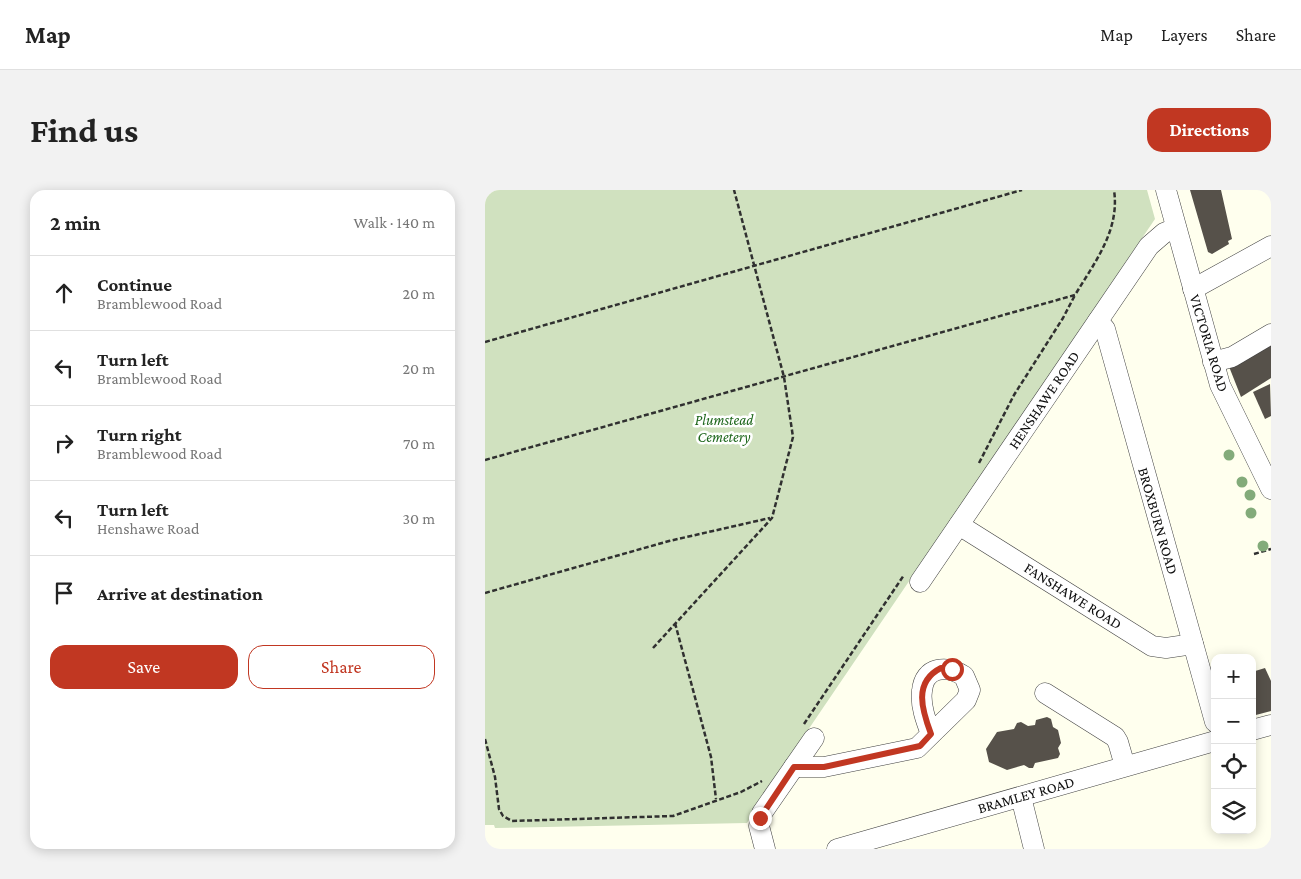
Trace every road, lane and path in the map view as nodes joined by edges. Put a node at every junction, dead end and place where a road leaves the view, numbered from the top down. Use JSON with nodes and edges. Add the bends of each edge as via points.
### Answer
{"nodes":[{"id":1,"x":734,"y":190,"type":"edge"},
{"id":2,"x":1022,"y":190,"type":"edge"},
{"id":3,"x":1115,"y":190,"type":"edge"},
{"id":4,"x":1166,"y":190,"type":"edge"},
{"id":5,"x":1176,"y":228,"type":"junction"},
{"id":6,"x":1271,"y":246,"type":"edge"},
{"id":7,"x":755,"y":265,"type":"junction"},
{"id":8,"x":1193,"y":289,"type":"junction"},
{"id":9,"x":1075,"y":295,"type":"junction"},
{"id":10,"x":1098,"y":321,"type":"junction"},
{"id":11,"x":1271,"y":334,"type":"edge"},
{"id":12,"x":485,"y":342,"type":"edge"},
{"id":13,"x":1213,"y":362,"type":"junction"},
{"id":14,"x":784,"y":376,"type":"junction"},
{"id":15,"x":485,"y":460,"type":"edge"},
{"id":16,"x":975,"y":469,"type":"dead end"},
{"id":17,"x":1271,"y":489,"type":"edge"},
{"id":18,"x":771,"y":518,"type":"junction"},
{"id":19,"x":959,"y":525,"type":"junction"},
{"id":20,"x":1271,"y":549,"type":"edge"},
{"id":21,"x":1254,"y":554,"type":"dead end"},
{"id":22,"x":915,"y":575,"type":"joint"},
{"id":23,"x":485,"y":593,"type":"edge"},
{"id":24,"x":675,"y":623,"type":"junction"},
{"id":25,"x":1193,"y":644,"type":"junction"},
{"id":26,"x":653,"y":648,"type":"dead end"},
{"id":27,"x":1045,"y":693,"type":"dead end"},
{"id":28,"x":1211,"y":708,"type":"edge"},
{"id":29,"x":1271,"y":725,"type":"edge"},
{"id":30,"x":1256,"y":729,"type":"edge"},
{"id":31,"x":807,"y":734,"type":"joint"},
{"id":32,"x":931,"y":734,"type":"dead end"},
{"id":33,"x":485,"y":739,"type":"edge"},
{"id":34,"x":1211,"y":742,"type":"edge"},
{"id":35,"x":1125,"y":766,"type":"junction"},
{"id":36,"x":794,"y":767,"type":"junction"},
{"id":37,"x":768,"y":777,"type":"dead end"},
{"id":38,"x":1021,"y":797,"type":"junction"},
{"id":39,"x":716,"y":799,"type":"junction"},
{"id":40,"x":765,"y":849,"type":"edge"},
{"id":41,"x":837,"y":849,"type":"edge"},
{"id":42,"x":1034,"y":849,"type":"edge"}],
"edges":[{"from":1,"to":7,"type":"path"},
{"from":2,"to":7,"type":"path"},
{"from":3,"to":9,"type":"path","via":[[1114,221],[1104,246]]},
{"from":4,"to":5,"type":"street","name":"VICTORIA ROAD"},
{"from":5,"to":8,"type":"street","name":"VICTORIA ROAD"},
{"from":5,"to":10,"type":"street","name":"HENSHAWE ROAD","via":[[1149,246]]},
{"from":6,"to":8,"type":"street"},
{"from":7,"to":12,"type":"path"},
{"from":7,"to":14,"type":"path"},
{"from":8,"to":13,"type":"street","name":"VICTORIA ROAD"},
{"from":9,"to":14,"type":"path"},
{"from":9,"to":16,"type":"path","via":[[1014,394]]},
{"from":10,"to":19,"type":"street","name":"HENSHAWE ROAD"},
{"from":10,"to":25,"type":"street","name":"BROXBURN ROAD","via":[[1105,329]]},
{"from":11,"to":13,"type":"street","via":[[1232,357]]},
{"from":13,"to":17,"type":"street","name":"VICTORIA ROAD","via":[[1226,399]]},
{"from":14,"to":15,"type":"path"},
{"from":14,"to":18,"type":"path","via":[[793,437]]},
{"from":18,"to":23,"type":"path","via":[[669,541]]},
{"from":18,"to":24,"type":"path"},
{"from":19,"to":22,"type":"street","name":"HENSHAWE ROAD"},
{"from":19,"to":25,"type":"street","name":"FANSHAWE ROAD","via":[[1152,646],[1166,648]]},
{"from":20,"to":21,"type":"path"},
{"from":22,"to":31,"type":"path"},
{"from":24,"to":26,"type":"path"},
{"from":24,"to":39,"type":"path","via":[[711,757]]},
{"from":25,"to":28,"type":"street","name":"BROXBURN ROAD"},
{"from":27,"to":35,"type":"street","via":[[1115,737]]},
{"from":29,"to":30,"type":"street"},
{"from":31,"to":36,"type":"street"},
{"from":32,"to":36,"type":"street","via":[[917,748],[824,767]]},
{"from":33,"to":39,"type":"path","via":[[499,809],[512,821],[660,818],[686,812]]},
{"from":34,"to":35,"type":"street","name":"BRAMLEY ROAD"},
{"from":35,"to":38,"type":"street","name":"BRAMLEY ROAD"},
{"from":36,"to":40,"type":"street","via":[[760,818]]},
{"from":37,"to":39,"type":"path","via":[[741,792]]},
{"from":38,"to":41,"type":"street","name":"BRAMLEY ROAD"},
{"from":38,"to":42,"type":"street"}]}
